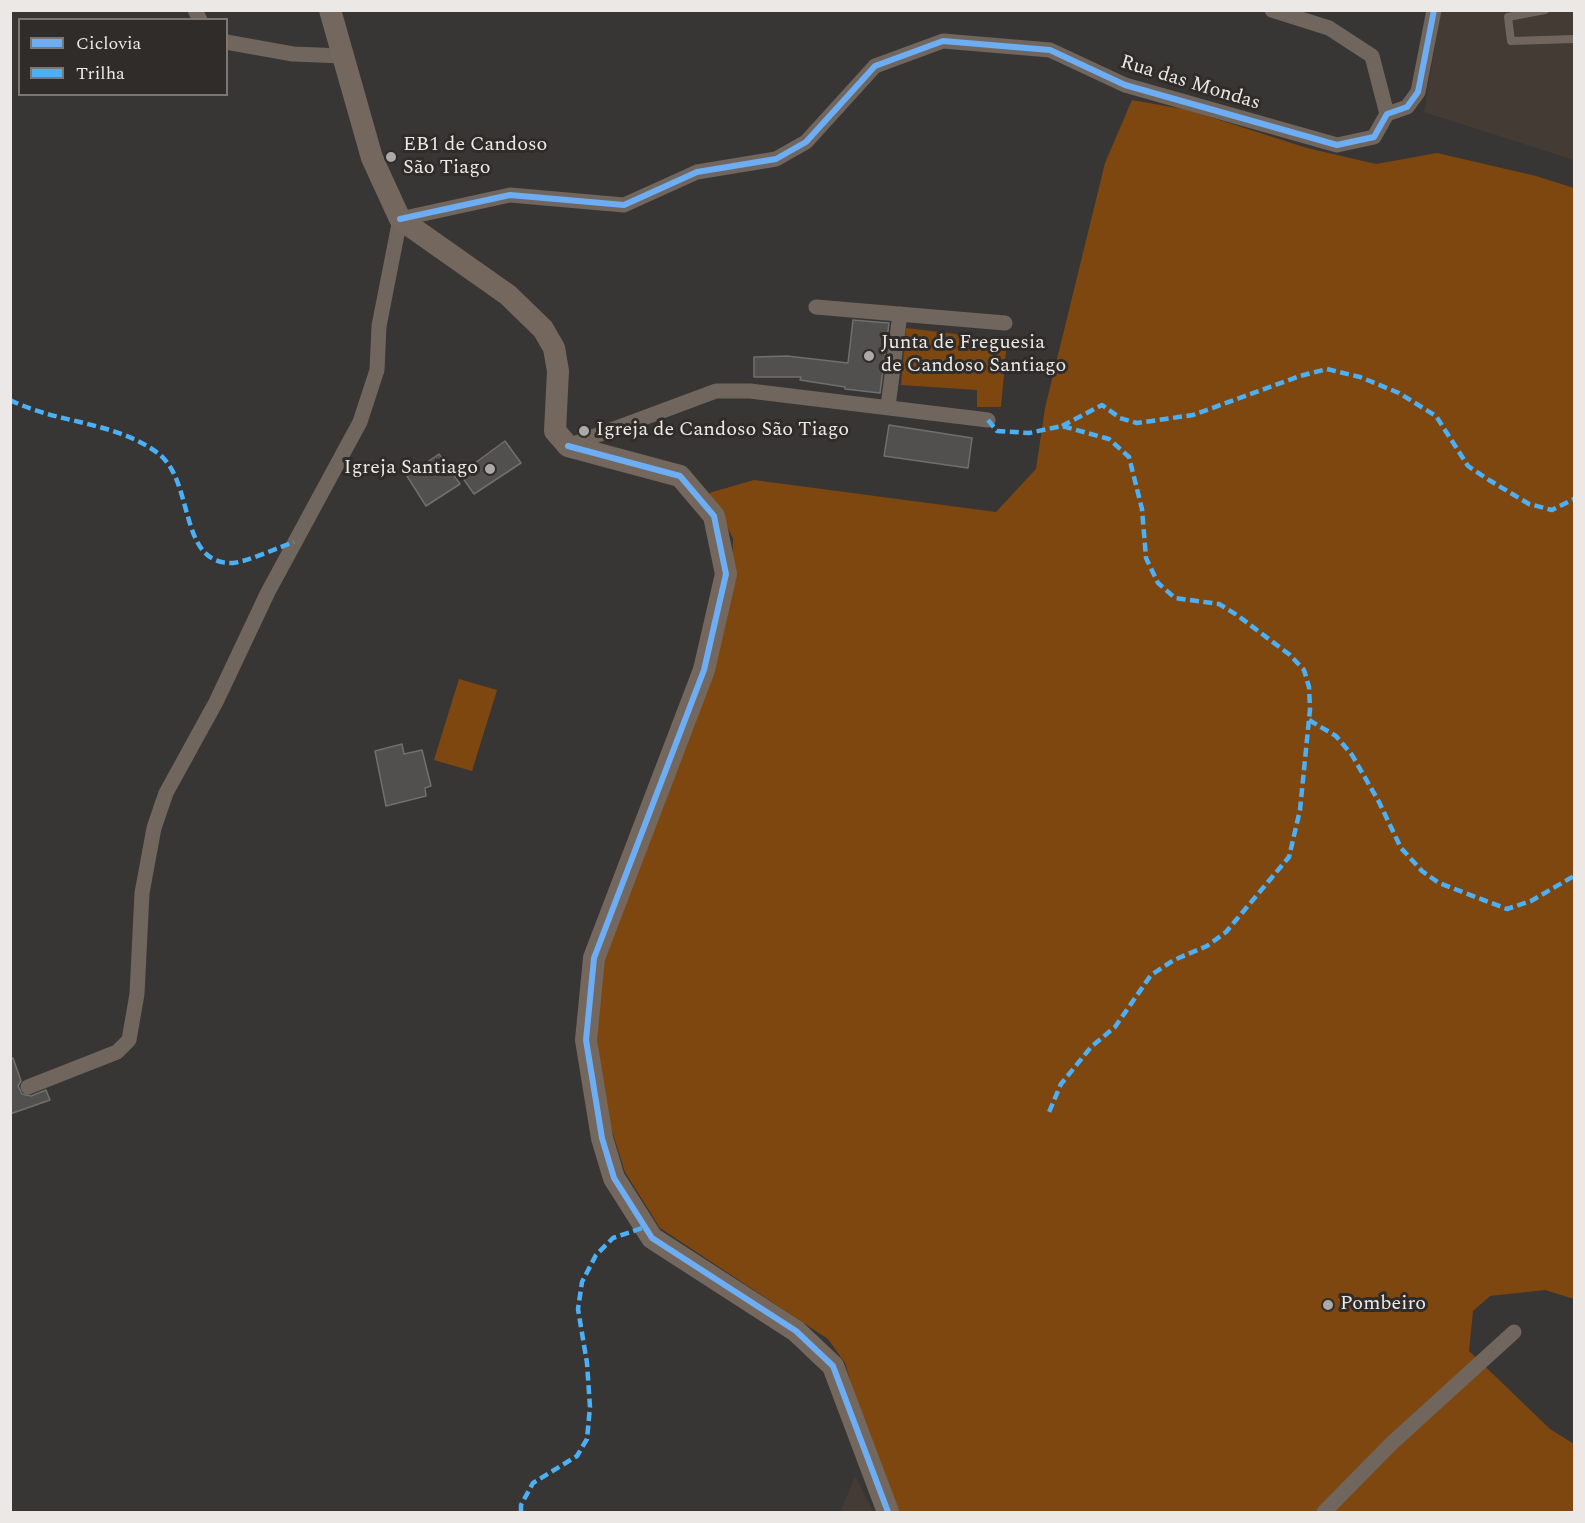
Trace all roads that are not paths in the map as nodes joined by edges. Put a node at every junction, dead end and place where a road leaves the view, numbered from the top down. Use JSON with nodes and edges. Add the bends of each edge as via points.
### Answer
{"nodes":[{"id":1,"x":330,"y":10,"type":"edge"},
{"id":2,"x":1272,"y":10,"type":"edge"},
{"id":3,"x":1434,"y":10,"type":"edge"},
{"id":4,"x":1545,"y":10,"type":"edge"},
{"id":5,"x":1575,"y":39,"type":"edge"},
{"id":6,"x":228,"y":42,"type":"edge"},
{"id":7,"x":343,"y":57,"type":"junction"},
{"id":8,"x":1387,"y":114,"type":"junction"},
{"id":9,"x":400,"y":219,"type":"junction"},
{"id":10,"x":816,"y":307,"type":"dead end"},
{"id":11,"x":900,"y":314,"type":"junction"},
{"id":12,"x":1005,"y":323,"type":"dead end"},
{"id":13,"x":888,"y":406,"type":"junction"},
{"id":14,"x":988,"y":420,"type":"dead end"},
{"id":15,"x":568,"y":446,"type":"junction"},
{"id":16,"x":28,"y":1087,"type":"dead end"},
{"id":17,"x":1514,"y":1332,"type":"dead end"},
{"id":18,"x":888,"y":1512,"type":"edge"},
{"id":19,"x":1324,"y":1512,"type":"edge"}],
"edges":[{"from":1,"to":7,"type":"street"},
{"from":2,"to":8,"type":"street","via":[[1329,28],[1372,56]]},
{"from":3,"to":8,"type":"street","name":"Rua das Mondas","via":[[1418,92],[1407,107]]},
{"from":4,"to":5,"type":"lane","via":[[1508,17],[1511,41]]},
{"from":6,"to":7,"type":"street","via":[[293,54]]},
{"from":7,"to":9,"type":"street","via":[[372,158]]},
{"from":8,"to":9,"type":"street","name":"Rua das Mondas","via":[[1374,137],[1337,145],[1125,85],[1050,50],[943,41],[875,66],[806,142],[776,159],[698,172],[624,205],[510,195]]},
{"from":9,"to":15,"type":"street","via":[[508,295],[543,329],[554,348],[558,371],[555,431]]},
{"from":9,"to":16,"type":"street","via":[[380,326],[377,370],[360,422],[166,793],[146,866],[137,994],[129,1040],[117,1052]]},
{"from":10,"to":11,"type":"street"},
{"from":11,"to":12,"type":"street"},
{"from":11,"to":13,"type":"street"},
{"from":13,"to":14,"type":"street"},
{"from":13,"to":15,"type":"street","via":[[716,391]]},
{"from":15,"to":18,"type":"street","via":[[680,476],[714,516],[726,574],[704,670],[594,957],[586,1040],[602,1138],[614,1178],[652,1238],[796,1331],[833,1366]]},
{"from":17,"to":19,"type":"street","via":[[1392,1443]]}]}
